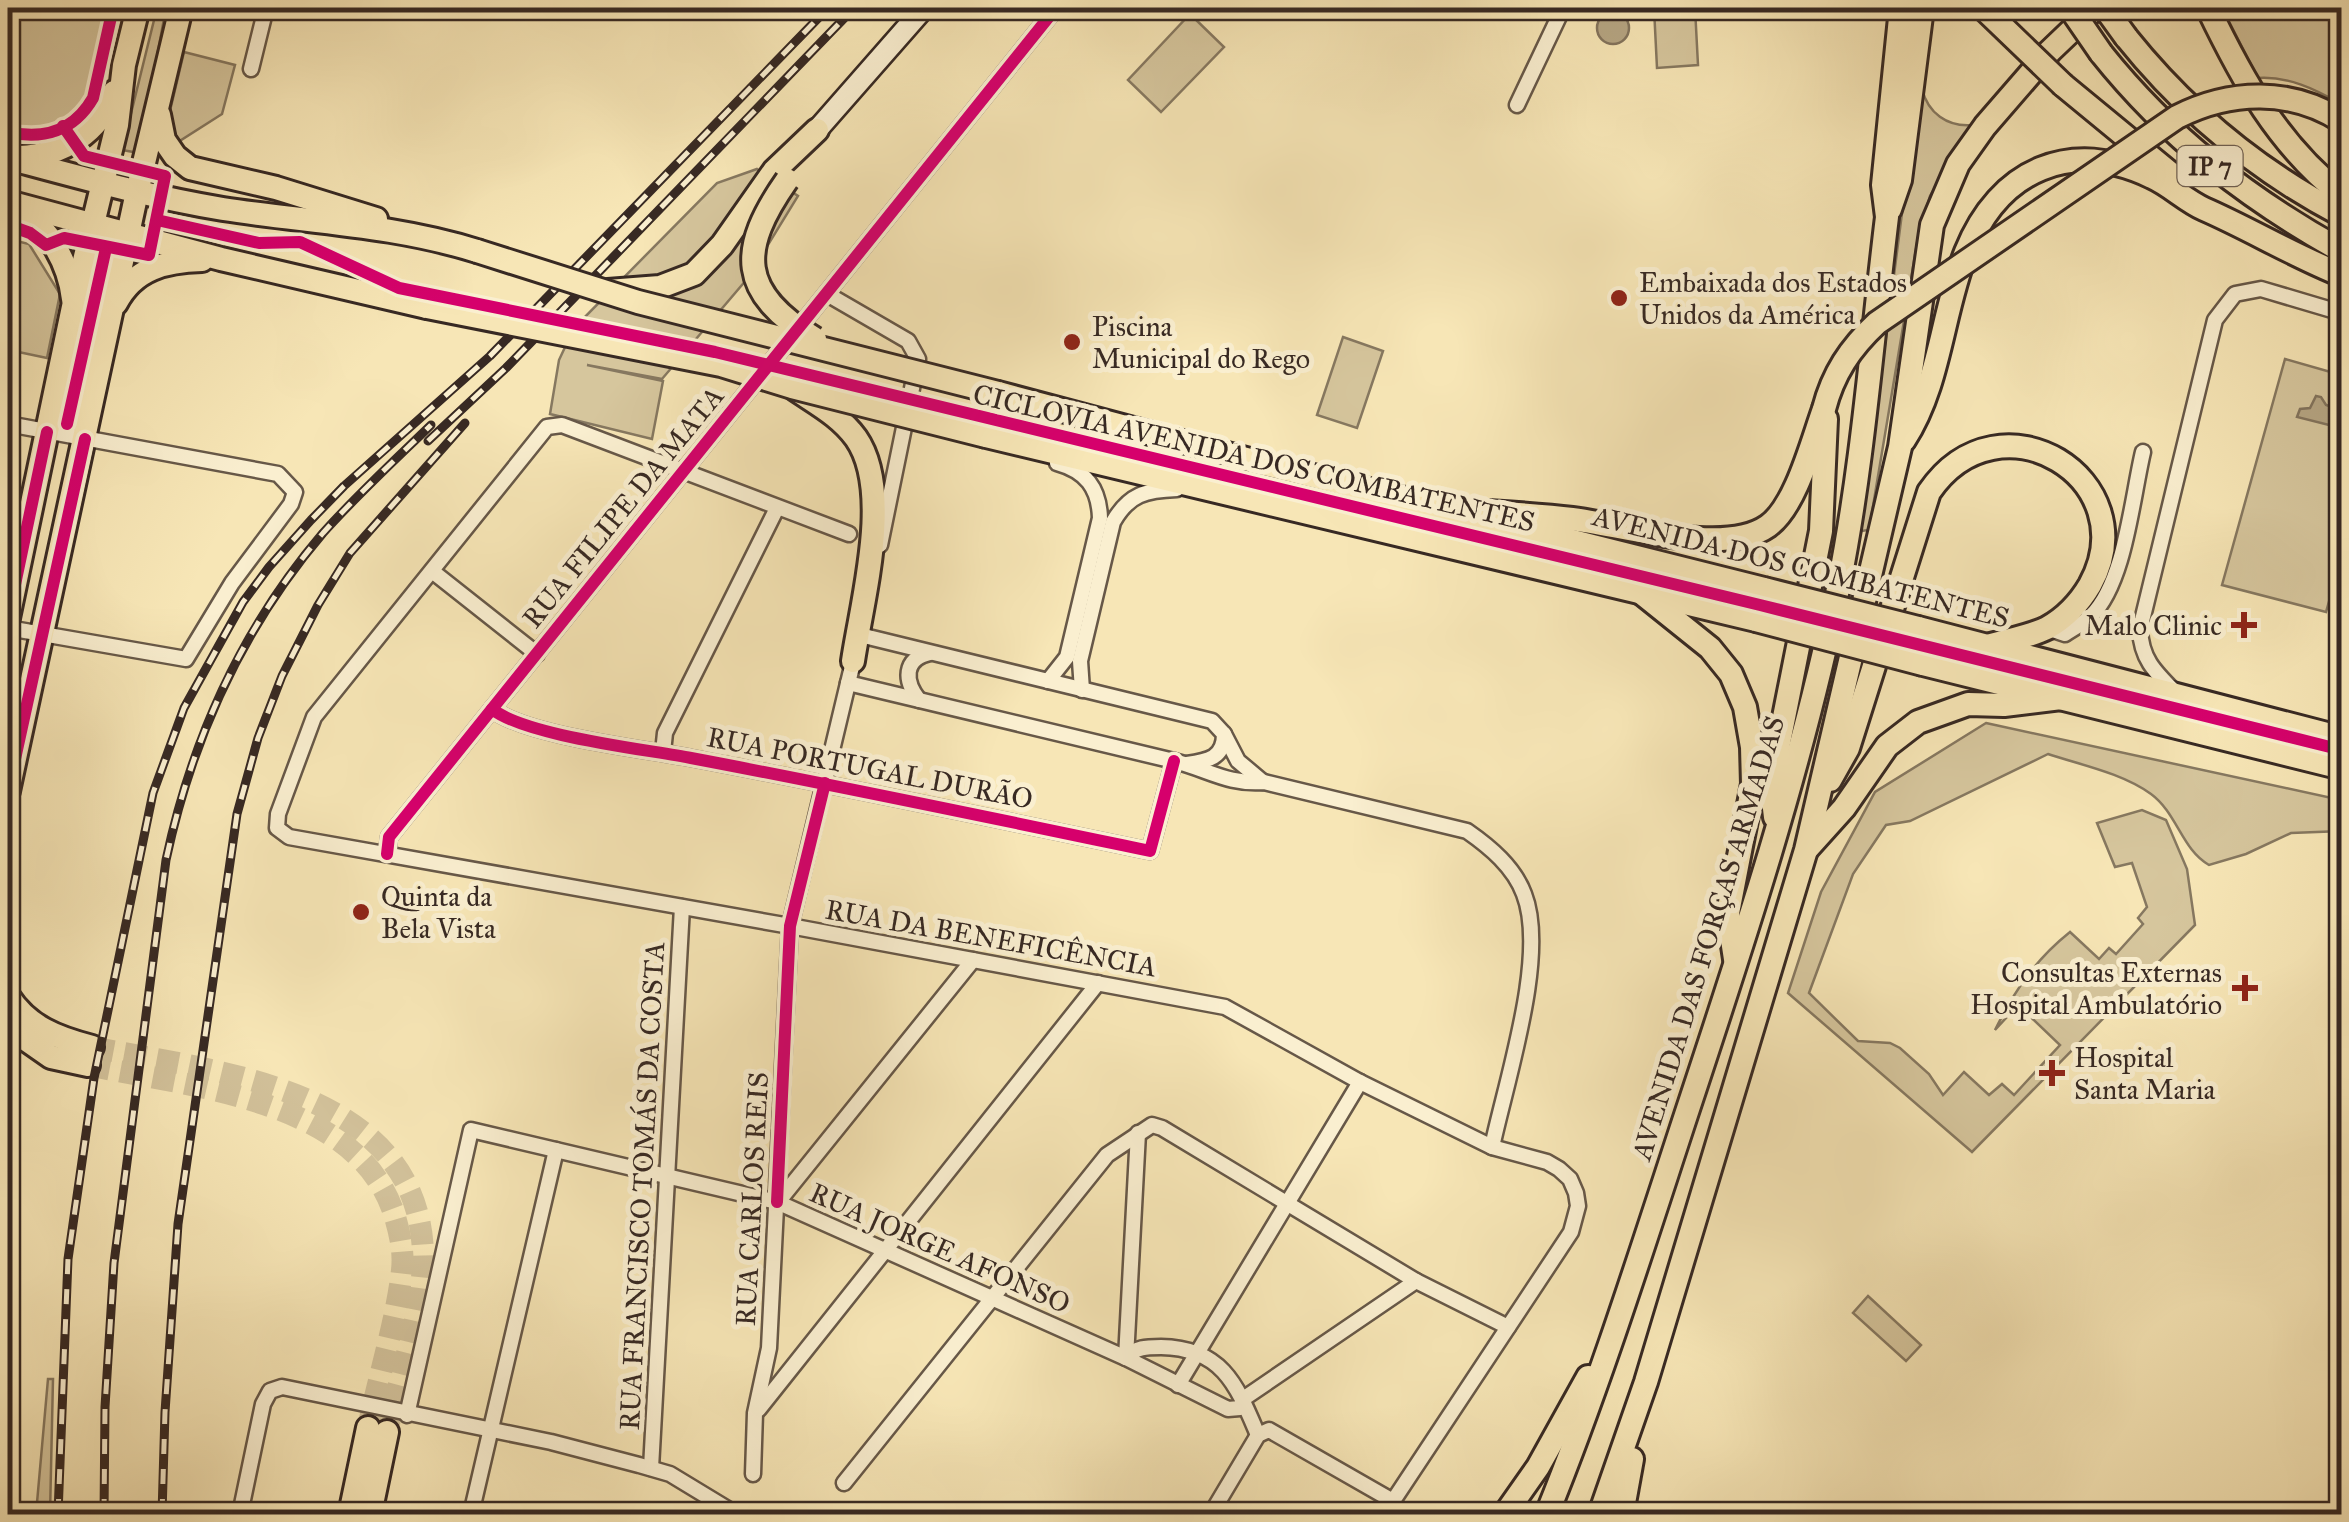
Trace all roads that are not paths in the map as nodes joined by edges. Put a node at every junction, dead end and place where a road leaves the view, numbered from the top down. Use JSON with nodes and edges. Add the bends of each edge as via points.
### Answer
{"nodes":[{"id":1,"x":138,"y":8,"type":"edge"},
{"id":2,"x":181,"y":8,"type":"edge"},
{"id":3,"x":266,"y":8,"type":"edge"},
{"id":4,"x":924,"y":8,"type":"edge"},
{"id":5,"x":1056,"y":8,"type":"edge"},
{"id":6,"x":1562,"y":8,"type":"edge"},
{"id":7,"x":1901,"y":8,"type":"edge"},
{"id":8,"x":1922,"y":8,"type":"edge"},
{"id":9,"x":1983,"y":8,"type":"edge"},
{"id":10,"x":2070,"y":8,"type":"edge"},
{"id":11,"x":2095,"y":8,"type":"edge"},
{"id":12,"x":2105,"y":8,"type":"edge"},
{"id":13,"x":2118,"y":8,"type":"edge"},
{"id":14,"x":2208,"y":8,"type":"edge"},
{"id":15,"x":124,"y":65,"type":"junction"},
{"id":16,"x":251,"y":69,"type":"dead end"},
{"id":17,"x":2025,"y":82,"type":"junction"},
{"id":18,"x":160,"y":96,"type":"junction"},
{"id":19,"x":1517,"y":105,"type":"dead end"},
{"id":20,"x":2342,"y":121,"type":"edge"},
{"id":21,"x":816,"y":130,"type":"joint"},
{"id":22,"x":8,"y":158,"type":"edge"},
{"id":23,"x":781,"y":176,"type":"junction"},
{"id":24,"x":103,"y":184,"type":"junction"},
{"id":25,"x":137,"y":192,"type":"junction"},
{"id":26,"x":2342,"y":194,"type":"edge"},
{"id":27,"x":8,"y":203,"type":"edge"},
{"id":28,"x":2219,"y":213,"type":"junction"},
{"id":29,"x":2342,"y":215,"type":"edge"},
{"id":30,"x":1886,"y":217,"type":"junction"},
{"id":31,"x":93,"y":224,"type":"junction"},
{"id":32,"x":128,"y":232,"type":"junction"},
{"id":33,"x":424,"y":235,"type":"junction"},
{"id":34,"x":2342,"y":251,"type":"edge"},
{"id":35,"x":221,"y":259,"type":"junction"},
{"id":36,"x":2342,"y":276,"type":"edge"},
{"id":37,"x":604,"y":292,"type":"junction"},
{"id":38,"x":827,"y":294,"type":"junction"},
{"id":39,"x":74,"y":302,"type":"junction"},
{"id":40,"x":112,"y":311,"type":"junction"},
{"id":41,"x":2342,"y":313,"type":"edge"},
{"id":42,"x":835,"y":352,"type":"junction"},
{"id":43,"x":792,"y":387,"type":"junction"},
{"id":44,"x":1821,"y":418,"type":"junction"},
{"id":45,"x":8,"y":424,"type":"edge"},
{"id":46,"x":46,"y":432,"type":"junction"},
{"id":47,"x":986,"y":436,"type":"junction"},
{"id":48,"x":84,"y":439,"type":"junction"},
{"id":49,"x":1900,"y":447,"type":"junction"},
{"id":50,"x":2142,"y":452,"type":"dead end"},
{"id":51,"x":684,"y":472,"type":"junction"},
{"id":52,"x":1210,"y":488,"type":"junction"},
{"id":53,"x":777,"y":508,"type":"junction"},
{"id":54,"x":1457,"y":510,"type":"junction"},
{"id":55,"x":849,"y":534,"type":"dead end"},
{"id":56,"x":432,"y":571,"type":"junction"},
{"id":57,"x":1639,"y":591,"type":"junction"},
{"id":58,"x":8,"y":618,"type":"edge"},
{"id":59,"x":8,"y":628,"type":"edge"},
{"id":60,"x":2047,"y":628,"type":"junction"},
{"id":61,"x":41,"y":635,"type":"junction"},
{"id":62,"x":860,"y":635,"type":"junction"},
{"id":63,"x":1988,"y":646,"type":"junction"},
{"id":64,"x":931,"y":652,"type":"junction"},
{"id":65,"x":538,"y":654,"type":"junction"},
{"id":66,"x":851,"y":672,"type":"junction"},
{"id":67,"x":1048,"y":681,"type":"junction"},
{"id":68,"x":1082,"y":690,"type":"junction"},
{"id":69,"x":2178,"y":695,"type":"junction"},
{"id":70,"x":2061,"y":698,"type":"junction"},
{"id":71,"x":920,"y":700,"type":"junction"},
{"id":72,"x":492,"y":709,"type":"junction"},
{"id":73,"x":1224,"y":734,"type":"junction"},
{"id":74,"x":2342,"y":738,"type":"edge"},
{"id":75,"x":663,"y":752,"type":"junction"},
{"id":76,"x":1180,"y":762,"type":"junction"},
{"id":77,"x":2342,"y":768,"type":"edge"},
{"id":78,"x":1264,"y":782,"type":"junction"},
{"id":79,"x":824,"y":783,"type":"junction"},
{"id":80,"x":8,"y":791,"type":"edge"},
{"id":81,"x":1818,"y":800,"type":"junction"},
{"id":82,"x":1777,"y":830,"type":"junction"},
{"id":83,"x":1806,"y":850,"type":"junction"},
{"id":84,"x":387,"y":854,"type":"junction"},
{"id":85,"x":682,"y":907,"type":"junction"},
{"id":86,"x":790,"y":926,"type":"junction"},
{"id":87,"x":973,"y":960,"type":"junction"},
{"id":88,"x":1736,"y":965,"type":"junction"},
{"id":89,"x":1098,"y":983,"type":"junction"},
{"id":90,"x":8,"y":996,"type":"edge"},
{"id":91,"x":8,"y":1028,"type":"edge"},
{"id":92,"x":1360,"y":1082,"type":"junction"},
{"id":93,"x":1138,"y":1134,"type":"junction"},
{"id":94,"x":1492,"y":1146,"type":"junction"},
{"id":95,"x":556,"y":1150,"type":"junction"},
{"id":96,"x":666,"y":1175,"type":"junction"},
{"id":97,"x":777,"y":1202,"type":"junction"},
{"id":98,"x":1287,"y":1203,"type":"junction"},
{"id":99,"x":884,"y":1252,"type":"junction"},
{"id":100,"x":1416,"y":1280,"type":"junction"},
{"id":101,"x":992,"y":1298,"type":"junction"},
{"id":102,"x":1616,"y":1326,"type":"junction"},
{"id":103,"x":1508,"y":1328,"type":"junction"},
{"id":104,"x":1197,"y":1353,"type":"junction"},
{"id":105,"x":1126,"y":1358,"type":"junction"},
{"id":106,"x":1646,"y":1382,"type":"junction"},
{"id":107,"x":1178,"y":1384,"type":"junction"},
{"id":108,"x":1243,"y":1400,"type":"junction"},
{"id":109,"x":755,"y":1413,"type":"junction"},
{"id":110,"x":407,"y":1415,"type":"junction"},
{"id":111,"x":491,"y":1430,"type":"junction"},
{"id":112,"x":1258,"y":1436,"type":"junction"},
{"id":113,"x":651,"y":1468,"type":"junction"},
{"id":114,"x":753,"y":1474,"type":"dead end"},
{"id":115,"x":844,"y":1483,"type":"dead end"},
{"id":116,"x":240,"y":1514,"type":"edge"},
{"id":117,"x":350,"y":1514,"type":"edge"},
{"id":118,"x":370,"y":1514,"type":"edge"},
{"id":119,"x":471,"y":1514,"type":"edge"},
{"id":120,"x":736,"y":1514,"type":"edge"},
{"id":121,"x":1211,"y":1514,"type":"edge"},
{"id":122,"x":1506,"y":1514,"type":"edge"},
{"id":123,"x":1547,"y":1514,"type":"edge"},
{"id":124,"x":1600,"y":1514,"type":"edge"},
{"id":125,"x":1622,"y":1514,"type":"edge"}],
"edges":[{"from":1,"to":15,"type":"main road"},
{"from":2,"to":18,"type":"main road"},
{"from":3,"to":16,"type":"street"},
{"from":4,"to":21,"type":"main road"},
{"from":5,"to":38,"type":"street","name":"RUA FILIPE DA MATA"},
{"from":6,"to":19,"type":"street"},
{"from":7,"to":30,"type":"main road","name":"AVENIDA DAS FORÇAS ARMADAS"},
{"from":8,"to":30,"type":"main road","via":[[1900,180]]},
{"from":9,"to":28,"type":"main road","bridge":true},
{"from":10,"to":34,"type":"main road","number":"IP 7","bridge":true,"via":[[2146,106],[2214,169]]},
{"from":11,"to":17,"type":"main road"},
{"from":12,"to":29,"type":"main road","number":"IP 7","bridge":true,"via":[[2181,100],[2227,142]]},
{"from":13,"to":17,"type":"main road","via":[[2100,30]]},
{"from":14,"to":26,"type":"main road","via":[[2273,126]]},
{"from":15,"to":22,"type":"main road","via":[[95,126],[53,152]]},
{"from":15,"to":24,"type":"main road"},
{"from":17,"to":49,"type":"main road","via":[[1958,164],[1932,225]]},
{"from":18,"to":25,"type":"main road"},
{"from":18,"to":33,"type":"main road","via":[[164,140],[190,168]]},
{"from":20,"to":44,"type":"main road","bridge":true,"via":[[2306,104],[2257,96],[2177,117],[1877,324],[1840,368]]},
{"from":21,"to":23,"type":"main road"},
{"from":22,"to":24,"type":"main road","name":"AVENIDA DOS COMBATENTES"},
{"from":23,"to":37,"type":"main road","via":[[694,274],[673,285]]},
{"from":23,"to":42,"type":"main road","bridge":true,"via":[[754,239],[758,281],[785,320]]},
{"from":24,"to":25,"type":"main road","name":"AVENIDA DOS COMBATENTES"},
{"from":24,"to":31,"type":"main road"},
{"from":25,"to":32,"type":"main road"},
{"from":25,"to":33,"type":"main road","name":"AVENIDA DOS COMBATENTES"},
{"from":27,"to":31,"type":"main road"},
{"from":27,"to":39,"type":"main road","via":[[42,228],[69,275]]},
{"from":28,"to":36,"type":"main road"},
{"from":28,"to":49,"type":"main road","via":[[2150,176],[2107,163],[2063,161],[2022,178],[1990,207],[1974,235],[1920,416]]},
{"from":30,"to":82,"type":"main road","name":"AVENIDA DAS FORÇAS ARMADAS","via":[[1843,561]]},
{"from":31,"to":32,"type":"main road"},
{"from":31,"to":39,"type":"main road"},
{"from":32,"to":35,"type":"main road"},
{"from":32,"to":40,"type":"main road"},
{"from":33,"to":37,"type":"main road","name":"AVENIDA DOS COMBATENTES","bridge":true},
{"from":35,"to":40,"type":"main road","via":[[154,267],[129,284]]},
{"from":35,"to":43,"type":"main road","bridge":true,"via":[[721,365]]},
{"from":37,"to":42,"type":"main road","name":"AVENIDA DOS COMBATENTES","bridge":true},
{"from":38,"to":51,"type":"street","name":"RUA FILIPE DA MATA"},
{"from":38,"to":62,"type":"street","name":"RUA CARLOS REIS","via":[[908,342],[918,360]]},
{"from":39,"to":46,"type":"main road"},
{"from":40,"to":48,"type":"main road"},
{"from":41,"to":69,"type":"street","via":[[2261,289],[2235,294],[2215,320],[2140,629],[2149,666]]},
{"from":42,"to":54,"type":"main road","name":"AVENIDA DOS COMBATENTES","bridge":true},
{"from":43,"to":47,"type":"main road","bridge":true},
{"from":43,"to":66,"type":"main road","via":[[834,414],[869,465],[875,520]]},
{"from":44,"to":54,"type":"main road","via":[[1786,507],[1767,527],[1737,538]]},
{"from":44,"to":82,"type":"main road","via":[[1828,432],[1821,531],[1771,783]]},
{"from":45,"to":46,"type":"street"},
{"from":46,"to":48,"type":"street"},
{"from":46,"to":58,"type":"main road"},
{"from":47,"to":52,"type":"main road"},
{"from":47,"to":67,"type":"street","via":[[1078,471],[1100,502],[1067,657]]},
{"from":48,"to":61,"type":"main road"},
{"from":48,"to":61,"type":"street","via":[[278,474],[295,492],[186,660]]},
{"from":49,"to":81,"type":"main road"},
{"from":50,"to":60,"type":"street","via":[[2106,596],[2065,634]]},
{"from":51,"to":53,"type":"street"},
{"from":51,"to":56,"type":"street","via":[[550,425]]},
{"from":51,"to":65,"type":"street","name":"RUA FILIPE DA MATA"},
{"from":52,"to":57,"type":"main road"},
{"from":52,"to":68,"type":"street","via":[[1136,494],[1113,522],[1080,660]]},
{"from":53,"to":55,"type":"street"},
{"from":53,"to":75,"type":"street","via":[[665,733]]},
{"from":54,"to":63,"type":"main road","name":"AVENIDA DOS COMBATENTES","bridge":true},
{"from":56,"to":65,"type":"street"},
{"from":56,"to":84,"type":"street","name":"RUA DA BENEFICÊNCIA","via":[[310,724],[278,814],[277,828],[289,837]]},
{"from":57,"to":70,"type":"main road","bridge":true},
{"from":57,"to":88,"type":"main road","via":[[1710,648],[1745,707],[1753,784],[1728,913]]},
{"from":59,"to":61,"type":"street"},
{"from":60,"to":63,"type":"main road"},
{"from":60,"to":81,"type":"main road","via":[[2075,606],[2099,564],[2102,530],[2093,497],[2072,469],[2042,451],[1978,451],[1949,469],[1930,492],[1848,748]]},
{"from":61,"to":80,"type":"main road"},
{"from":62,"to":64,"type":"street"},
{"from":62,"to":66,"type":"street","name":"RUA CARLOS REIS"},
{"from":63,"to":69,"type":"main road","name":"AVENIDA DOS COMBATENTES"},
{"from":64,"to":67,"type":"street"},
{"from":64,"to":71,"type":"street","via":[[909,666],[908,683]]},
{"from":65,"to":72,"type":"street","name":"RUA FILIPE DA MATA"},
{"from":66,"to":71,"type":"street"},
{"from":66,"to":79,"type":"street","name":"RUA CARLOS REIS"},
{"from":67,"to":68,"type":"street"},
{"from":68,"to":73,"type":"street","via":[[1212,722]]},
{"from":69,"to":74,"type":"main road","name":"AVENIDA DOS COMBATENTES"},
{"from":70,"to":77,"type":"main road"},
{"from":70,"to":83,"type":"main road","via":[[1968,704],[1918,722],[1887,746]]},
{"from":71,"to":76,"type":"street"},
{"from":72,"to":75,"type":"street","name":"RUA PORTUGAL DURÃO","via":[[507,721]]},
{"from":72,"to":84,"type":"street","name":"RUA FILIPE DA MATA","via":[[389,838]]},
{"from":73,"to":76,"type":"street","via":[[1211,760]]},
{"from":73,"to":78,"type":"street","via":[[1238,761]]},
{"from":75,"to":79,"type":"street","name":"RUA PORTUGAL DURÃO"},
{"from":76,"to":78,"type":"street","via":[[1245,784]]},
{"from":76,"to":79,"type":"street","name":"RUA PORTUGAL DURÃO","via":[[1150,851]]},
{"from":78,"to":94,"type":"street","via":[[1467,832],[1513,874],[1524,894],[1533,946]]},
{"from":79,"to":86,"type":"street","name":"RUA CARLOS REIS"},
{"from":81,"to":83,"type":"main road"},
{"from":82,"to":88,"type":"main road","name":"AVENIDA DAS FORÇAS ARMADAS"},
{"from":83,"to":106,"type":"main road"},
{"from":84,"to":85,"type":"street","name":"RUA DA BENEFICÊNCIA"},
{"from":85,"to":86,"type":"street","name":"RUA DA BENEFICÊNCIA"},
{"from":85,"to":96,"type":"street","name":"RUA FRANCISCO TOMÁS DA COSTA"},
{"from":86,"to":87,"type":"street","name":"RUA DA BENEFICÊNCIA"},
{"from":86,"to":97,"type":"street","name":"RUA CARLOS REIS"},
{"from":87,"to":89,"type":"street","name":"RUA DA BENEFICÊNCIA"},
{"from":87,"to":97,"type":"street"},
{"from":88,"to":102,"type":"main road","name":"AVENIDA DAS FORÇAS ARMADAS"},
{"from":89,"to":92,"type":"street","name":"RUA DA BENEFICÊNCIA","via":[[1225,1008]]},
{"from":89,"to":99,"type":"street"},
{"from":90,"to":91,"type":"main road","via":[[43,1030],[90,1056],[52,1057]]},
{"from":92,"to":94,"type":"street","name":"RUA DA BENEFICÊNCIA"},
{"from":92,"to":98,"type":"street"},
{"from":93,"to":98,"type":"street","via":[[1158,1126]]},
{"from":93,"to":101,"type":"street","via":[[1107,1154]]},
{"from":93,"to":105,"type":"street"},
{"from":94,"to":103,"type":"street","name":"RUA DA BENEFICÊNCIA","via":[[1559,1169],[1570,1178],[1578,1206],[1571,1232]]},
{"from":95,"to":96,"type":"street","name":"RUA JORGE AFONSO"},
{"from":95,"to":110,"type":"street","name":"RUA JORGE AFONSO","via":[[471,1130]]},
{"from":95,"to":111,"type":"street"},
{"from":96,"to":97,"type":"street","name":"RUA JORGE AFONSO"},
{"from":96,"to":113,"type":"street","name":"RUA FRANCISCO TOMÁS DA COSTA"},
{"from":97,"to":99,"type":"street","name":"RUA JORGE AFONSO"},
{"from":97,"to":109,"type":"street","name":"RUA CARLOS REIS","via":[[769,1348]]},
{"from":98,"to":100,"type":"street"},
{"from":98,"to":104,"type":"street"},
{"from":99,"to":101,"type":"street","name":"RUA JORGE AFONSO"},
{"from":99,"to":109,"type":"street"},
{"from":100,"to":103,"type":"street"},
{"from":100,"to":108,"type":"street"},
{"from":101,"to":105,"type":"street","name":"RUA JORGE AFONSO"},
{"from":101,"to":115,"type":"street"},
{"from":102,"to":122,"type":"main road"},
{"from":102,"to":123,"type":"main road","name":"AVENIDA DAS FORÇAS ARMADAS"},
{"from":103,"to":112,"type":"street","via":[[1394,1501],[1279,1433]]},
{"from":104,"to":105,"type":"street","via":[[1146,1347]]},
{"from":104,"to":107,"type":"street"},
{"from":104,"to":108,"type":"street","via":[[1222,1370]]},
{"from":105,"to":107,"type":"street","name":"RUA JORGE AFONSO"},
{"from":106,"to":124,"type":"main road"},
{"from":106,"to":125,"type":"main road"},
{"from":107,"to":108,"type":"street","name":"RUA JORGE AFONSO","via":[[1228,1409],[1240,1408]]},
{"from":108,"to":112,"type":"street"},
{"from":109,"to":114,"type":"street","name":"RUA CARLOS REIS"},
{"from":110,"to":111,"type":"street"},
{"from":110,"to":116,"type":"street","via":[[274,1389],[263,1404]]},
{"from":111,"to":113,"type":"street"},
{"from":111,"to":119,"type":"street"},
{"from":112,"to":121,"type":"street"},
{"from":113,"to":120,"type":"street"},
{"from":117,"to":118,"type":"main road","via":[[377,1430]]}]}
